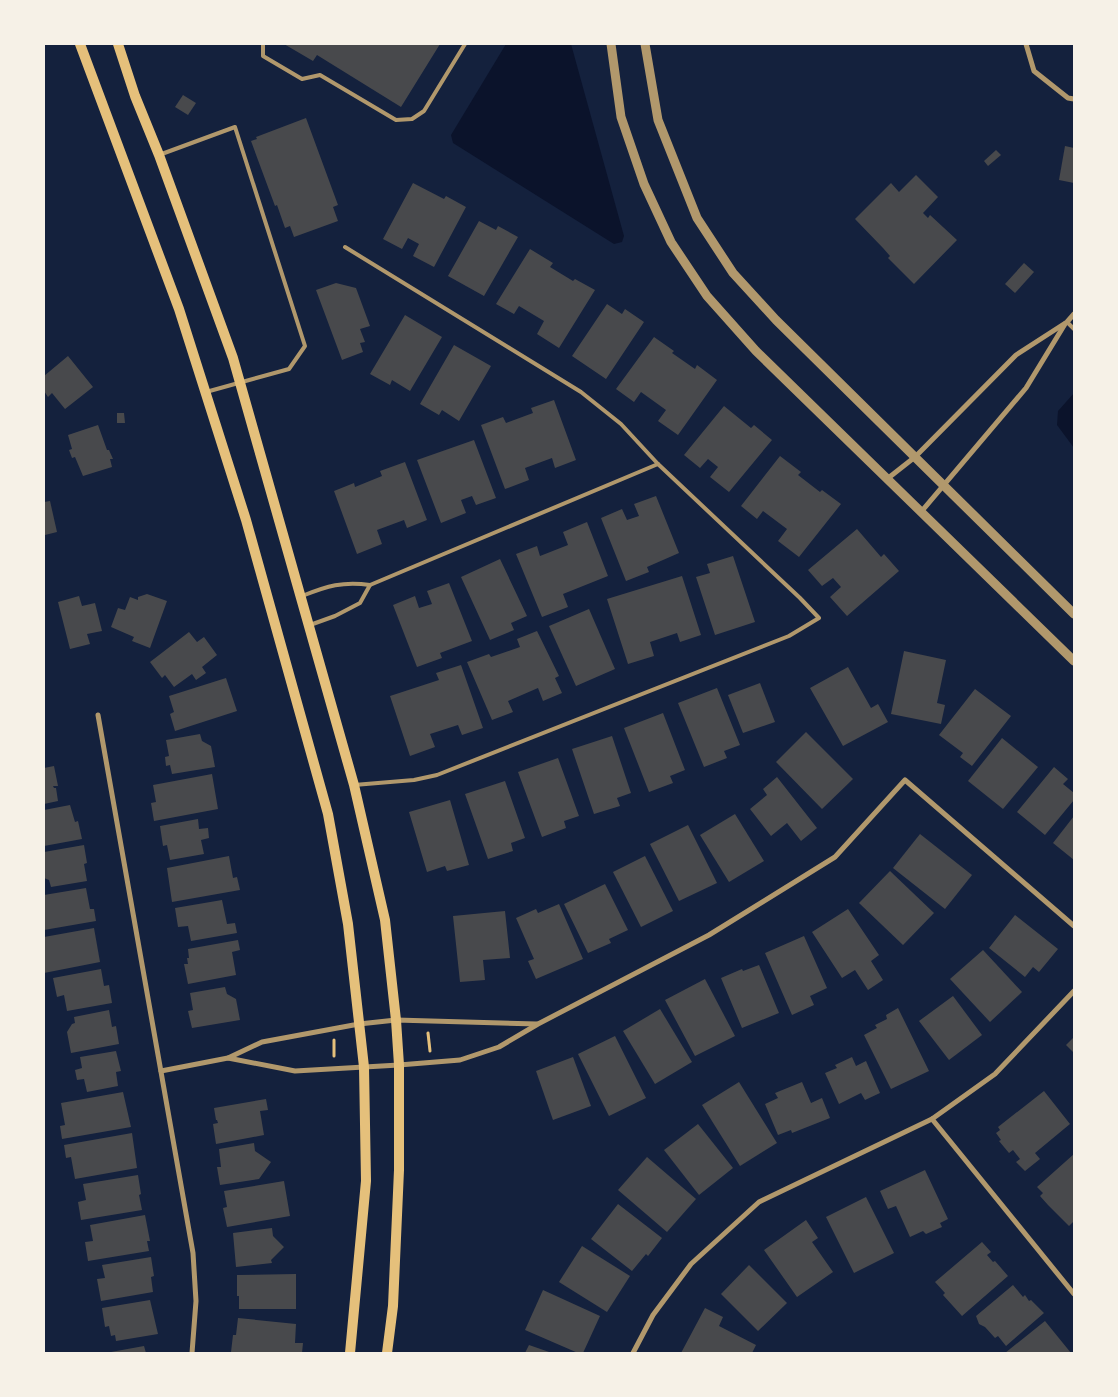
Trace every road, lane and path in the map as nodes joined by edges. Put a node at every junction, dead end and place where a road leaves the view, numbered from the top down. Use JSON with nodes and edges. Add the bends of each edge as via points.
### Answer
{"nodes":[{"id":1,"x":80,"y":44,"type":"edge"},
{"id":2,"x":118,"y":44,"type":"edge"},
{"id":3,"x":263,"y":44,"type":"edge"},
{"id":4,"x":465,"y":44,"type":"edge"},
{"id":5,"x":610,"y":44,"type":"edge"},
{"id":6,"x":645,"y":44,"type":"edge"},
{"id":7,"x":1026,"y":44,"type":"edge"},
{"id":8,"x":1074,"y":98,"type":"edge"},
{"id":9,"x":159,"y":155,"type":"junction"},
{"id":10,"x":345,"y":247,"type":"dead end"},
{"id":11,"x":1074,"y":314,"type":"edge"},
{"id":12,"x":1067,"y":322,"type":"junction"},
{"id":13,"x":1074,"y":329,"type":"edge"},
{"id":14,"x":240,"y":382,"type":"junction"},
{"id":15,"x":205,"y":392,"type":"junction"},
{"id":16,"x":915,"y":457,"type":"junction"},
{"id":17,"x":658,"y":464,"type":"junction"},
{"id":18,"x":887,"y":479,"type":"junction"},
{"id":19,"x":944,"y":486,"type":"junction"},
{"id":20,"x":921,"y":512,"type":"junction"},
{"id":21,"x":370,"y":585,"type":"junction"},
{"id":22,"x":302,"y":597,"type":"junction"},
{"id":23,"x":1074,"y":614,"type":"edge"},
{"id":24,"x":310,"y":625,"type":"junction"},
{"id":25,"x":1074,"y":661,"type":"edge"},
{"id":26,"x":98,"y":714,"type":"dead end"},
{"id":27,"x":354,"y":785,"type":"junction"},
{"id":28,"x":1074,"y":926,"type":"edge"},
{"id":29,"x":1074,"y":991,"type":"edge"},
{"id":30,"x":396,"y":1020,"type":"junction"},
{"id":31,"x":359,"y":1024,"type":"junction"},
{"id":32,"x":538,"y":1024,"type":"junction"},
{"id":33,"x":428,"y":1033,"type":"dead end"},
{"id":34,"x":334,"y":1040,"type":"dead end"},
{"id":35,"x":430,"y":1051,"type":"dead end"},
{"id":36,"x":334,"y":1056,"type":"dead end"},
{"id":37,"x":228,"y":1058,"type":"junction"},
{"id":38,"x":398,"y":1065,"type":"junction"},
{"id":39,"x":364,"y":1067,"type":"junction"},
{"id":40,"x":161,"y":1071,"type":"junction"},
{"id":41,"x":932,"y":1119,"type":"junction"},
{"id":42,"x":1074,"y":1294,"type":"edge"},
{"id":43,"x":192,"y":1353,"type":"edge"},
{"id":44,"x":350,"y":1353,"type":"edge"},
{"id":45,"x":387,"y":1353,"type":"edge"},
{"id":46,"x":633,"y":1353,"type":"edge"}],
"edges":[{"from":1,"to":15,"type":"main road","via":[[179,309]]},
{"from":2,"to":9,"type":"main road"},
{"from":3,"to":4,"type":"lane","via":[[263,56],[302,80],[320,75],[396,120],[412,120],[424,111]]},
{"from":5,"to":18,"type":"street","via":[[621,117],[644,184],[671,242],[707,296],[756,351]]},
{"from":6,"to":16,"type":"street","via":[[661,128],[697,218],[733,274]]},
{"from":7,"to":8,"type":"street","via":[[1034,71],[1068,98]]},
{"from":9,"to":14,"type":"main road"},
{"from":9,"to":14,"type":"lane","via":[[235,127],[305,346],[289,369]]},
{"from":10,"to":17,"type":"lane","via":[[581,392],[622,424]]},
{"from":11,"to":12,"type":"street"},
{"from":12,"to":13,"type":"lane"},
{"from":12,"to":16,"type":"street","via":[[1016,354]]},
{"from":12,"to":19,"type":"street","via":[[1026,388]]},
{"from":14,"to":15,"type":"lane"},
{"from":14,"to":22,"type":"main road"},
{"from":15,"to":31,"type":"main road","via":[[246,520],[328,814],[348,924]]},
{"from":16,"to":18,"type":"street"},
{"from":16,"to":19,"type":"street"},
{"from":17,"to":21,"type":"lane"},
{"from":17,"to":27,"type":"lane","via":[[819,618],[789,636],[437,775]]},
{"from":18,"to":20,"type":"street"},
{"from":19,"to":20,"type":"street"},
{"from":19,"to":23,"type":"street"},
{"from":20,"to":25,"type":"street"},
{"from":21,"to":22,"type":"lane","via":[[352,582],[325,587]]},
{"from":21,"to":24,"type":"lane","via":[[360,603]]},
{"from":22,"to":24,"type":"main road"},
{"from":24,"to":27,"type":"main road"},
{"from":26,"to":40,"type":"street"},
{"from":27,"to":30,"type":"main road","via":[[385,920]]},
{"from":28,"to":32,"type":"street","via":[[905,780],[835,857],[709,935]]},
{"from":29,"to":41,"type":"street","via":[[995,1074]]},
{"from":30,"to":31,"type":"street"},
{"from":30,"to":32,"type":"street"},
{"from":30,"to":38,"type":"main road"},
{"from":31,"to":37,"type":"street","via":[[262,1042]]},
{"from":31,"to":39,"type":"main road"},
{"from":32,"to":38,"type":"street","via":[[499,1047],[460,1060]]},
{"from":33,"to":35,"type":"path"},
{"from":34,"to":36,"type":"path"},
{"from":37,"to":39,"type":"street","via":[[295,1070]]},
{"from":37,"to":40,"type":"street"},
{"from":38,"to":39,"type":"street"},
{"from":38,"to":45,"type":"main road","via":[[400,1170],[393,1306]]},
{"from":39,"to":44,"type":"main road","via":[[366,1182]]},
{"from":40,"to":43,"type":"street","via":[[193,1253],[196,1301]]},
{"from":41,"to":42,"type":"street"},
{"from":41,"to":46,"type":"street","via":[[759,1202],[692,1264],[653,1316]]}]}
